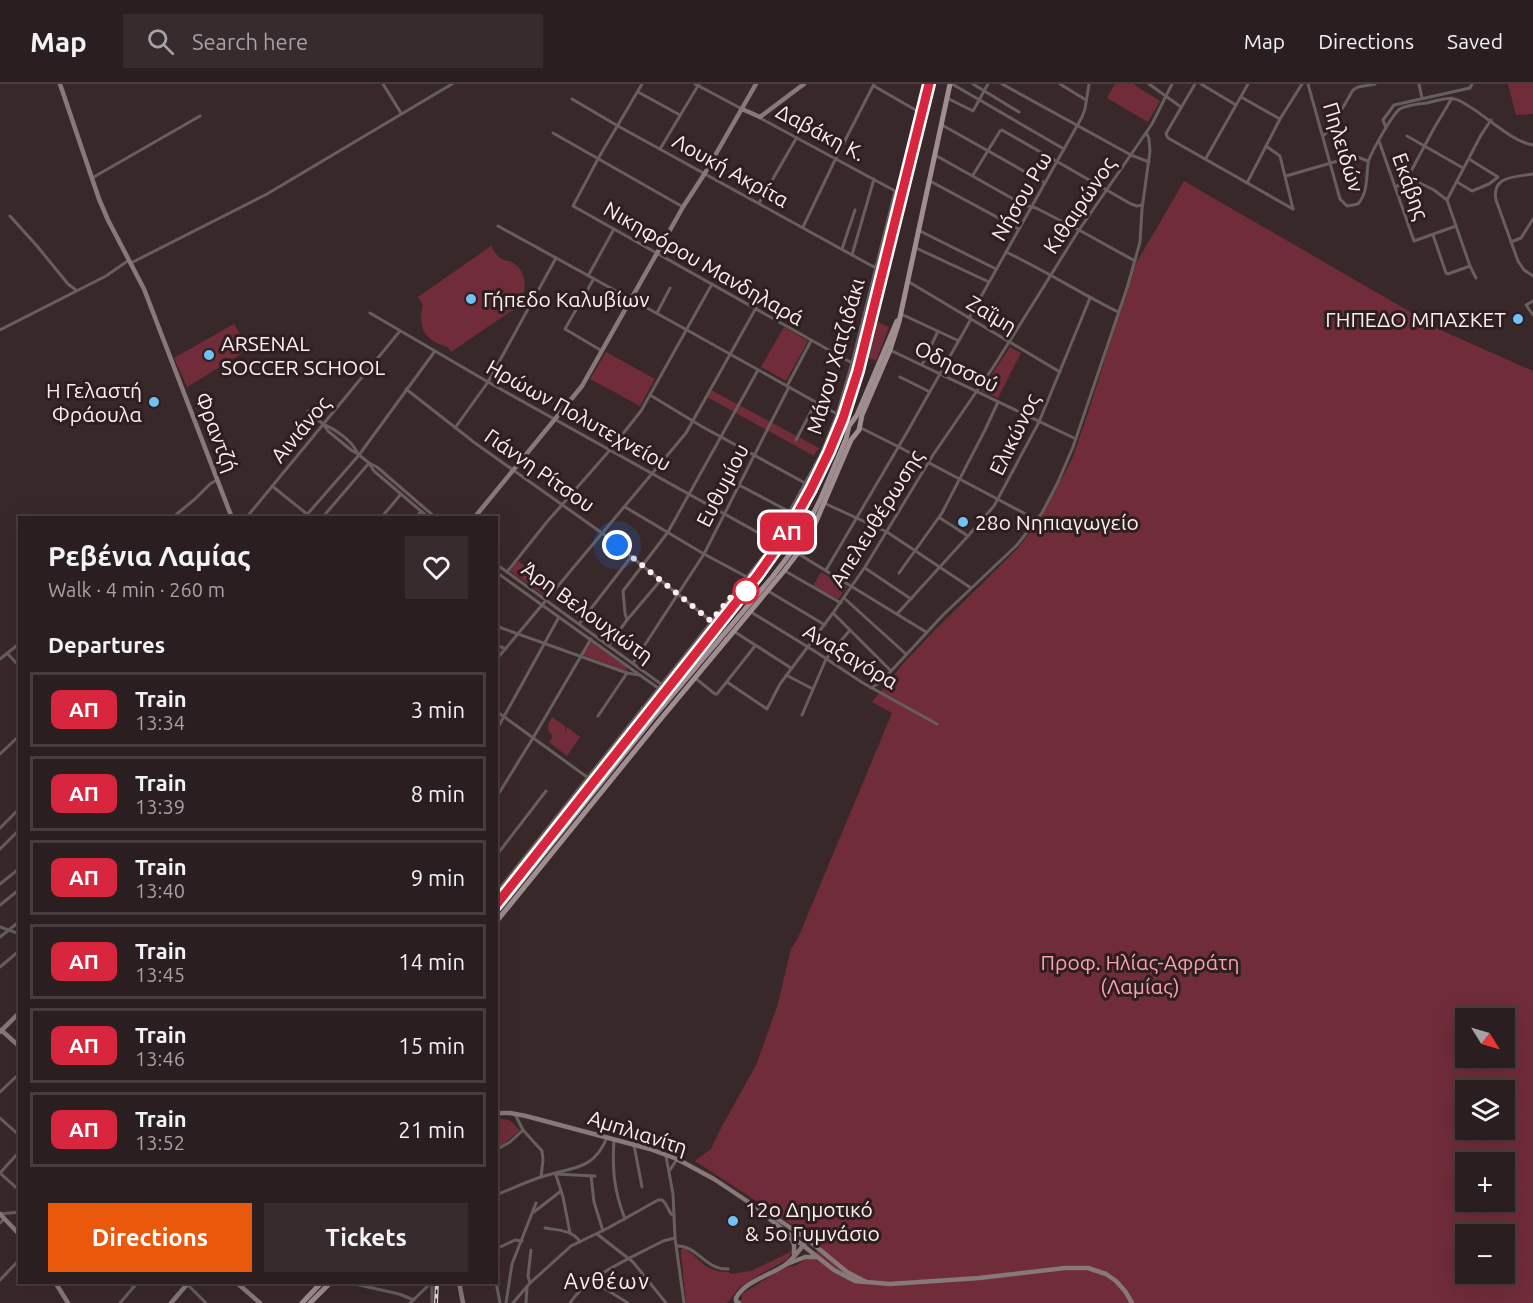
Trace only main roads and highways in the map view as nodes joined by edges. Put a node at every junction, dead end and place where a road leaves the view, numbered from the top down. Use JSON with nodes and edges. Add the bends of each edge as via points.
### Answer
{"nodes":[{"id":1,"x":60,"y":84,"type":"edge"},
{"id":2,"x":756,"y":84,"type":"edge"},
{"id":3,"x":804,"y":84,"type":"edge"},
{"id":4,"x":951,"y":84,"type":"edge"},
{"id":5,"x":742,"y":109,"type":"junction"},
{"id":6,"x":900,"y":313,"type":"junction"},
{"id":7,"x":850,"y":426,"type":"junction"},
{"id":8,"x":858,"y":429,"type":"junction"},
{"id":9,"x":231,"y":516,"type":"edge"},
{"id":10,"x":476,"y":516,"type":"edge"},
{"id":11,"x":795,"y":552,"type":"junction"},
{"id":12,"x":498,"y":911,"type":"edge"},
{"id":13,"x":498,"y":920,"type":"edge"},
{"id":14,"x":18,"y":1014,"type":"edge"},
{"id":15,"x":0,"y":1030,"type":"edge"},
{"id":16,"x":18,"y":1045,"type":"edge"},
{"id":17,"x":498,"y":1113,"type":"edge"},
{"id":18,"x":759,"y":1209,"type":"junction"},
{"id":19,"x":0,"y":1214,"type":"edge"},
{"id":20,"x":2,"y":1221,"type":"edge"},
{"id":21,"x":785,"y":1231,"type":"junction"},
{"id":22,"x":18,"y":1233,"type":"edge"},
{"id":23,"x":809,"y":1241,"type":"junction"},
{"id":24,"x":806,"y":1246,"type":"junction"},
{"id":25,"x":795,"y":1259,"type":"junction"},
{"id":26,"x":820,"y":1259,"type":"junction"},
{"id":27,"x":866,"y":1282,"type":"junction"},
{"id":28,"x":56,"y":1284,"type":"edge"},
{"id":29,"x":186,"y":1284,"type":"edge"},
{"id":30,"x":238,"y":1284,"type":"edge"},
{"id":31,"x":326,"y":1284,"type":"edge"},
{"id":32,"x":326,"y":1284,"type":"edge"},
{"id":33,"x":459,"y":1284,"type":"edge"},
{"id":34,"x":67,"y":1303,"type":"edge"},
{"id":35,"x":171,"y":1303,"type":"edge"},
{"id":36,"x":261,"y":1303,"type":"edge"},
{"id":37,"x":302,"y":1303,"type":"edge"},
{"id":38,"x":310,"y":1303,"type":"edge"},
{"id":39,"x":463,"y":1303,"type":"edge"},
{"id":40,"x":737,"y":1303,"type":"edge"},
{"id":41,"x":1132,"y":1303,"type":"edge"}],
"edges":[{"from":1,"to":9,"type":"main road","name":"Φραντζή","via":[[104,210],[144,289]]},
{"from":2,"to":5,"type":"main road"},
{"from":3,"to":5,"type":"main road","name":"Δαβάκη Κ.","via":[[759,117]]},
{"from":4,"to":6,"type":"main road"},
{"from":5,"to":10,"type":"main road","via":[[582,386]]},
{"from":6,"to":7,"type":"main road"},
{"from":6,"to":8,"type":"main road","via":[[897,332]]},
{"from":7,"to":8,"type":"main road","via":[[856,423]]},
{"from":7,"to":11,"type":"main road"},
{"from":8,"to":11,"type":"main road","via":[[812,531]]},
{"from":11,"to":12,"type":"main road","via":[[653,718]]},
{"from":11,"to":13,"type":"main road","via":[[768,591]]},
{"from":14,"to":15,"type":"main road"},
{"from":15,"to":16,"type":"main road"},
{"from":17,"to":18,"type":"main road","name":"Αμπλιανίτη","via":[[515,1114],[666,1154]]},
{"from":18,"to":21,"type":"main road","name":"Αμπλιανίτη"},
{"from":18,"to":23,"type":"main road","name":"Αμπλιανίτη"},
{"from":19,"to":20,"type":"main road"},
{"from":20,"to":22,"type":"main road"},
{"from":21,"to":24,"type":"main road","name":"Αμπλιανίτη"},
{"from":21,"to":25,"type":"main road","via":[[793,1240]]},
{"from":23,"to":24,"type":"main road"},
{"from":23,"to":27,"type":"main road","name":"Αμπλιανίτη"},
{"from":24,"to":25,"type":"main road"},
{"from":24,"to":26,"type":"main road","name":"Αμπλιανίτη"},
{"from":25,"to":26,"type":"main road"},
{"from":25,"to":40,"type":"main road","via":[[741,1290],[736,1296]]},
{"from":26,"to":27,"type":"main road","name":"Αμπλιανίτη","via":[[845,1277]]},
{"from":27,"to":41,"type":"main road","via":[[890,1284],[1082,1268],[1110,1277],[1122,1286]]},
{"from":28,"to":34,"type":"main road"},
{"from":29,"to":35,"type":"main road"},
{"from":30,"to":36,"type":"main road"},
{"from":31,"to":37,"type":"main road"},
{"from":32,"to":38,"type":"main road"},
{"from":33,"to":39,"type":"main road"}]}
